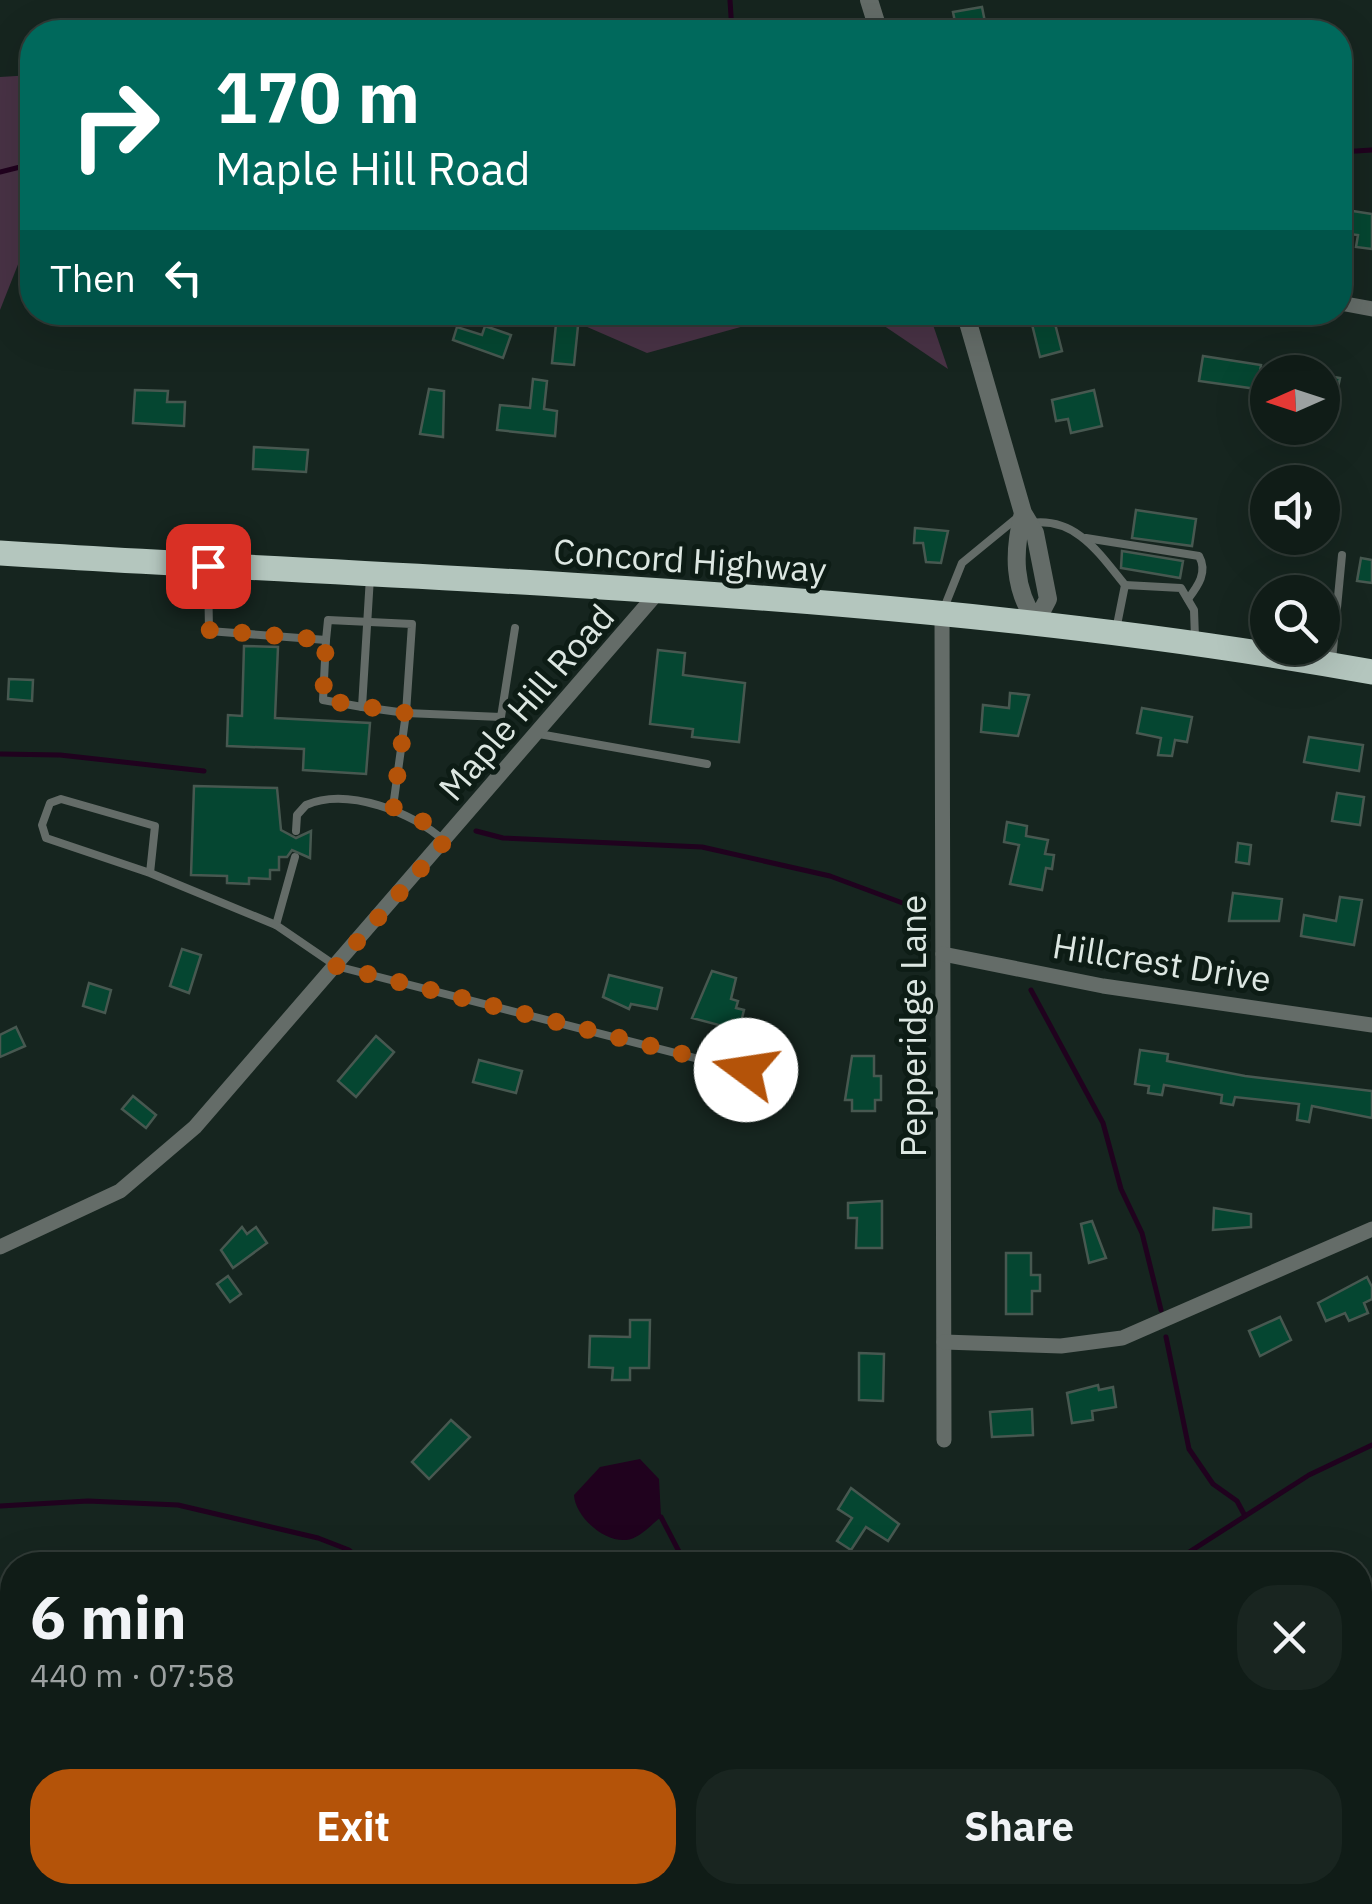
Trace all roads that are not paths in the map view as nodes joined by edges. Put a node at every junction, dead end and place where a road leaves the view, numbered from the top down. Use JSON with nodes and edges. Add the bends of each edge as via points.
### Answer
{"nodes":[{"id":1,"x":969,"y":325,"type":"edge"},
{"id":2,"x":1026,"y":518,"type":"junction"},
{"id":3,"x":1086,"y":538,"type":"junction"},
{"id":4,"x":0,"y":553,"type":"edge"},
{"id":5,"x":1342,"y":555,"type":"dead end"},
{"id":6,"x":208,"y":566,"type":"junction"},
{"id":7,"x":370,"y":577,"type":"junction"},
{"id":8,"x":1340,"y":577,"type":"edge"},
{"id":9,"x":1125,"y":585,"type":"junction"},
{"id":10,"x":658,"y":592,"type":"junction"},
{"id":11,"x":1188,"y":599,"type":"junction"},
{"id":12,"x":942,"y":612,"type":"junction"},
{"id":13,"x":368,"y":622,"type":"junction"},
{"id":14,"x":1036,"y":622,"type":"junction"},
{"id":15,"x":515,"y":628,"type":"dead end"},
{"id":16,"x":1116,"y":631,"type":"junction"},
{"id":17,"x":326,"y":640,"type":"junction"},
{"id":18,"x":1196,"y":642,"type":"junction"},
{"id":19,"x":1250,"y":651,"type":"edge"},
{"id":20,"x":1337,"y":665,"type":"edge"},
{"id":21,"x":1372,"y":672,"type":"edge"},
{"id":22,"x":362,"y":706,"type":"junction"},
{"id":23,"x":406,"y":713,"type":"junction"},
{"id":24,"x":539,"y":734,"type":"junction"},
{"id":25,"x":707,"y":764,"type":"dead end"},
{"id":26,"x":393,"y":807,"type":"junction"},
{"id":27,"x":296,"y":831,"type":"dead end"},
{"id":28,"x":444,"y":842,"type":"junction"},
{"id":29,"x":295,"y":857,"type":"dead end"},
{"id":30,"x":150,"y":873,"type":"junction"},
{"id":31,"x":276,"y":925,"type":"junction"},
{"id":32,"x":943,"y":954,"type":"junction"},
{"id":33,"x":336,"y":966,"type":"junction"},
{"id":34,"x":1372,"y":1025,"type":"edge"},
{"id":35,"x":746,"y":1070,"type":"dead end"},
{"id":36,"x":1372,"y":1229,"type":"edge"},
{"id":37,"x":0,"y":1246,"type":"edge"},
{"id":38,"x":944,"y":1342,"type":"junction"},
{"id":39,"x":944,"y":1440,"type":"dead end"}],
"edges":[{"from":1,"to":2,"type":"street"},
{"from":2,"to":3,"type":"lane","via":[[1054,520]]},
{"from":2,"to":12,"type":"lane","via":[[962,563]]},
{"from":2,"to":14,"type":"street","via":[[1048,600]]},
{"from":2,"to":14,"type":"street","via":[[1017,537],[1019,596]]},
{"from":3,"to":9,"type":"lane"},
{"from":3,"to":11,"type":"lane","via":[[1199,556],[1204,568]]},
{"from":4,"to":6,"type":"highway","name":"Concord Highway"},
{"from":5,"to":8,"type":"lane"},
{"from":6,"to":7,"type":"highway","name":"Concord Highway"},
{"from":6,"to":17,"type":"lane","via":[[209,630]]},
{"from":7,"to":10,"type":"highway","name":"Concord Highway"},
{"from":7,"to":13,"type":"lane"},
{"from":9,"to":11,"type":"lane","via":[[1181,588]]},
{"from":9,"to":16,"type":"lane"},
{"from":10,"to":12,"type":"highway","name":"Concord Highway"},
{"from":10,"to":24,"type":"street","name":"Maple Hill Road"},
{"from":11,"to":18,"type":"lane"},
{"from":12,"to":14,"type":"highway","name":"Concord Highway"},
{"from":12,"to":32,"type":"street","name":"Pepperidge Lane"},
{"from":13,"to":17,"type":"lane","via":[[328,620]]},
{"from":13,"to":22,"type":"lane"},
{"from":13,"to":23,"type":"lane","via":[[412,624]]},
{"from":14,"to":16,"type":"highway","name":"Concord Highway"},
{"from":15,"to":23,"type":"lane","via":[[502,717]]},
{"from":16,"to":18,"type":"highway","name":"Concord Highway"},
{"from":17,"to":22,"type":"lane","via":[[323,700]]},
{"from":18,"to":19,"type":"highway","name":"Concord Highway"},
{"from":20,"to":21,"type":"highway","name":"Concord Highway"},
{"from":22,"to":23,"type":"lane"},
{"from":23,"to":26,"type":"lane"},
{"from":24,"to":25,"type":"lane"},
{"from":24,"to":28,"type":"street","name":"Maple Hill Road"},
{"from":26,"to":27,"type":"lane","via":[[313,802],[300,808]]},
{"from":26,"to":28,"type":"lane","via":[[424,822]]},
{"from":28,"to":33,"type":"street","name":"Maple Hill Road"},
{"from":29,"to":31,"type":"lane"},
{"from":30,"to":30,"type":"lane","via":[[46,838],[42,826],[50,803],[61,799],[155,826]]},
{"from":30,"to":31,"type":"lane"},
{"from":31,"to":33,"type":"lane"},
{"from":32,"to":34,"type":"street","name":"Hillcrest Drive","via":[[1103,986]]},
{"from":32,"to":38,"type":"street","name":"Pepperidge Lane"},
{"from":33,"to":35,"type":"lane"},
{"from":33,"to":37,"type":"street","name":"Maple Hill Road","via":[[195,1127],[148,1170],[81,1211]]},
{"from":36,"to":38,"type":"street","via":[[1122,1338],[1061,1346]]},
{"from":38,"to":39,"type":"street","name":"Pepperidge Lane"}]}
